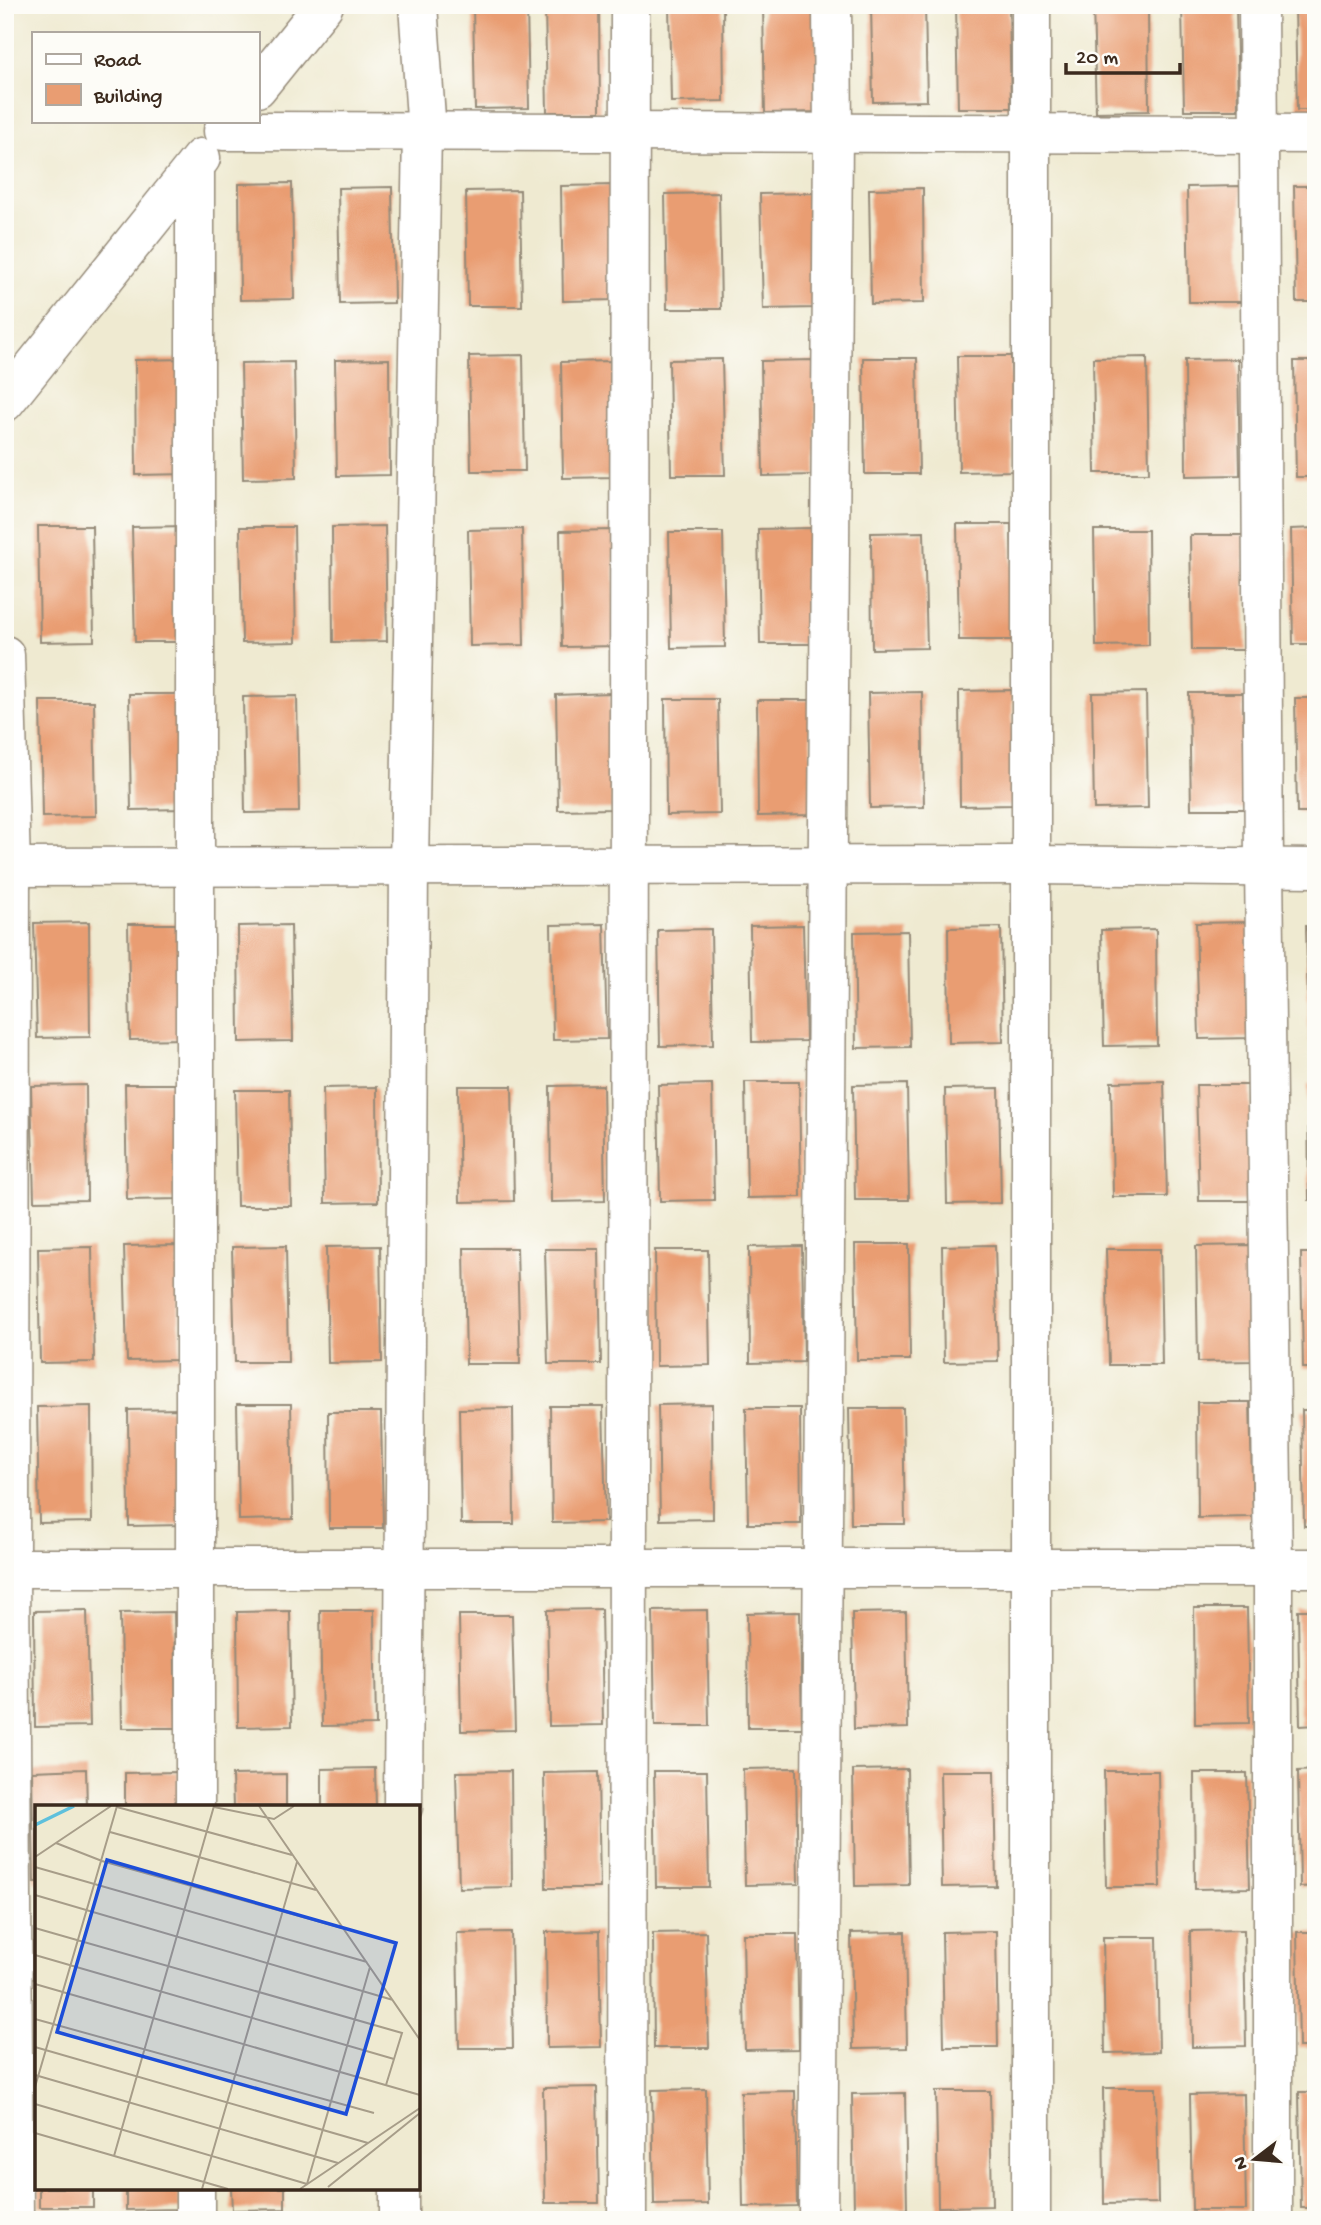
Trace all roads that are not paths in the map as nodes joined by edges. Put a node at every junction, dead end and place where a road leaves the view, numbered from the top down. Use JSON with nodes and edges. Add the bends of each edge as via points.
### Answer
{"nodes":[{"id":1,"x":324,"y":5,"type":"edge"},
{"id":2,"x":418,"y":5,"type":"edge"},
{"id":3,"x":630,"y":5,"type":"edge"},
{"id":4,"x":832,"y":5,"type":"edge"},
{"id":5,"x":1031,"y":5,"type":"edge"},
{"id":6,"x":1258,"y":5,"type":"edge"},
{"id":7,"x":259,"y":86,"type":"edge"},
{"id":8,"x":227,"y":126,"type":"edge"},
{"id":9,"x":422,"y":132,"type":"junction"},
{"id":10,"x":630,"y":132,"type":"junction"},
{"id":11,"x":833,"y":133,"type":"junction"},
{"id":12,"x":1031,"y":133,"type":"junction"},
{"id":13,"x":1259,"y":134,"type":"junction"},
{"id":14,"x":1316,"y":134,"type":"edge"},
{"id":15,"x":195,"y":166,"type":"junction"},
{"id":16,"x":5,"y":402,"type":"edge"},
{"id":17,"x":5,"y":655,"type":"edge"},
{"id":18,"x":827,"y":865,"type":"junction"},
{"id":19,"x":1031,"y":865,"type":"junction"},
{"id":20,"x":409,"y":866,"type":"junction"},
{"id":21,"x":629,"y":866,"type":"junction"},
{"id":22,"x":8,"y":867,"type":"edge"},
{"id":23,"x":195,"y":867,"type":"junction"},
{"id":24,"x":1264,"y":867,"type":"junction"},
{"id":25,"x":1316,"y":868,"type":"edge"},
{"id":26,"x":7,"y":1568,"type":"edge"},
{"id":27,"x":195,"y":1568,"type":"junction"},
{"id":28,"x":628,"y":1568,"type":"junction"},
{"id":29,"x":1031,"y":1568,"type":"junction"},
{"id":30,"x":1273,"y":1568,"type":"junction"},
{"id":31,"x":1316,"y":1568,"type":"edge"},
{"id":32,"x":405,"y":1569,"type":"junction"},
{"id":33,"x":822,"y":1569,"type":"junction"},
{"id":34,"x":195,"y":1805,"type":"edge"},
{"id":35,"x":402,"y":1805,"type":"edge"},
{"id":36,"x":195,"y":2190,"type":"edge"},
{"id":37,"x":399,"y":2190,"type":"edge"},
{"id":38,"x":14,"y":2220,"type":"edge"},
{"id":39,"x":195,"y":2220,"type":"edge"},
{"id":40,"x":399,"y":2220,"type":"edge"},
{"id":41,"x":627,"y":2220,"type":"edge"},
{"id":42,"x":818,"y":2220,"type":"edge"},
{"id":43,"x":1031,"y":2220,"type":"edge"},
{"id":44,"x":1273,"y":2220,"type":"edge"}],
"edges":[{"from":1,"to":7,"type":"street"},
{"from":2,"to":9,"type":"street","via":[[426,118]]},
{"from":3,"to":10,"type":"street"},
{"from":4,"to":11,"type":"street"},
{"from":5,"to":12,"type":"street"},
{"from":6,"to":13,"type":"street"},
{"from":8,"to":9,"type":"street"},
{"from":8,"to":15,"type":"street"},
{"from":9,"to":10,"type":"street"},
{"from":9,"to":20,"type":"street"},
{"from":10,"to":11,"type":"street"},
{"from":10,"to":21,"type":"street"},
{"from":11,"to":12,"type":"street"},
{"from":11,"to":18,"type":"street"},
{"from":12,"to":13,"type":"street"},
{"from":12,"to":19,"type":"street"},
{"from":13,"to":14,"type":"street"},
{"from":13,"to":24,"type":"street"},
{"from":15,"to":16,"type":"street"},
{"from":15,"to":23,"type":"street"},
{"from":17,"to":22,"type":"street"},
{"from":18,"to":19,"type":"street"},
{"from":18,"to":21,"type":"street"},
{"from":18,"to":33,"type":"street"},
{"from":19,"to":24,"type":"street"},
{"from":19,"to":29,"type":"street"},
{"from":20,"to":21,"type":"street"},
{"from":20,"to":23,"type":"street"},
{"from":20,"to":32,"type":"street"},
{"from":21,"to":28,"type":"street"},
{"from":22,"to":23,"type":"street"},
{"from":22,"to":26,"type":"street"},
{"from":23,"to":27,"type":"street"},
{"from":24,"to":25,"type":"street"},
{"from":24,"to":30,"type":"street"},
{"from":26,"to":27,"type":"street"},
{"from":26,"to":38,"type":"street"},
{"from":27,"to":32,"type":"street"},
{"from":27,"to":34,"type":"street"},
{"from":28,"to":32,"type":"street"},
{"from":28,"to":33,"type":"street"},
{"from":28,"to":41,"type":"street"},
{"from":29,"to":30,"type":"street"},
{"from":29,"to":33,"type":"street"},
{"from":29,"to":43,"type":"street"},
{"from":30,"to":31,"type":"street"},
{"from":30,"to":44,"type":"street"},
{"from":32,"to":35,"type":"street"},
{"from":33,"to":42,"type":"street"},
{"from":36,"to":39,"type":"street"},
{"from":37,"to":40,"type":"street"}]}
